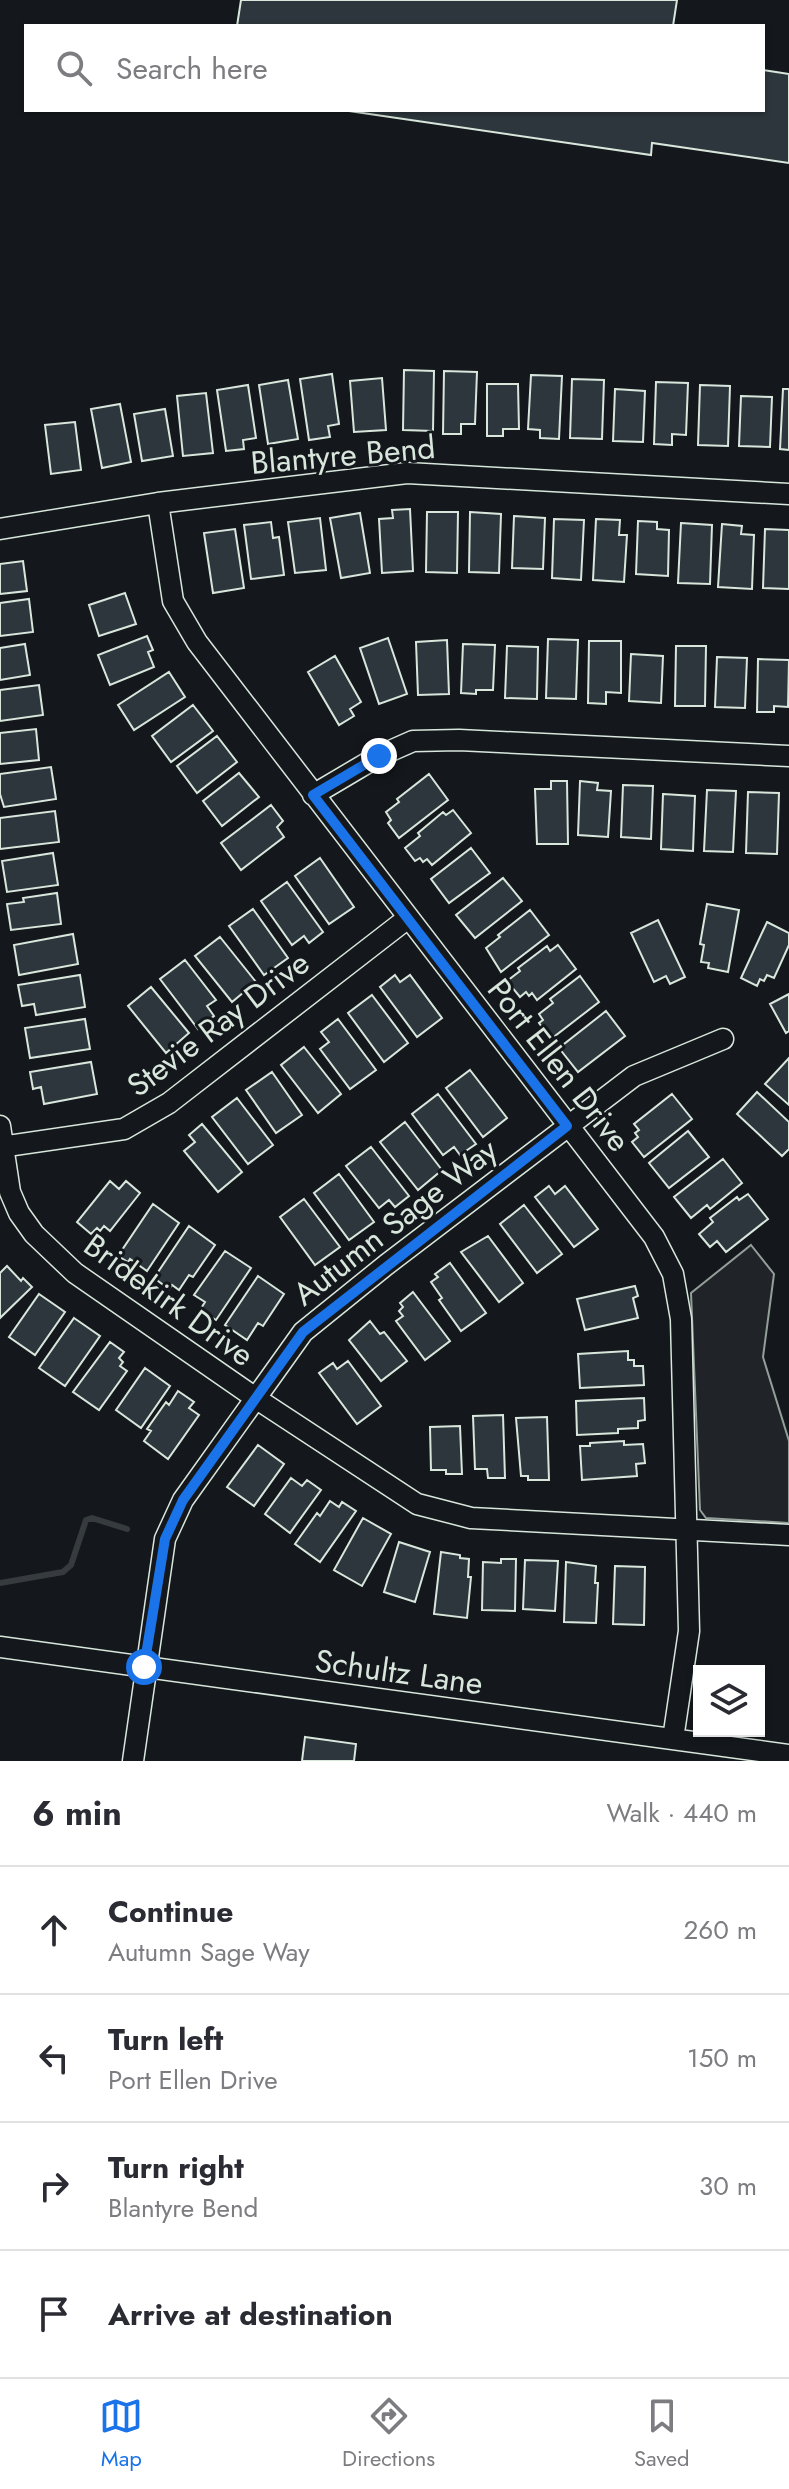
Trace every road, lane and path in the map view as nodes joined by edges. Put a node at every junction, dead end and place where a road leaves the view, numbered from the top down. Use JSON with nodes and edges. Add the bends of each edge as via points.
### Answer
{"nodes":[{"id":1,"x":789,"y":494,"type":"edge"},
{"id":2,"x":158,"y":503,"type":"junction"},
{"id":3,"x":0,"y":529,"type":"edge"},
{"id":4,"x":789,"y":756,"type":"edge"},
{"id":5,"x":313,"y":795,"type":"junction"},
{"id":6,"x":408,"y":918,"type":"junction"},
{"id":7,"x":723,"y":1039,"type":"dead end"},
{"id":8,"x":567,"y":1126,"type":"junction"},
{"id":9,"x":1,"y":1140,"type":"edge"},
{"id":10,"x":257,"y":1399,"type":"junction"},
{"id":11,"x":688,"y":1530,"type":"junction"},
{"id":12,"x":789,"y":1535,"type":"edge"},
{"id":13,"x":0,"y":1647,"type":"edge"},
{"id":14,"x":144,"y":1667,"type":"junction"},
{"id":15,"x":673,"y":1739,"type":"junction"},
{"id":16,"x":789,"y":1755,"type":"edge"},
{"id":17,"x":133,"y":1761,"type":"edge"}],
"edges":[{"from":1,"to":2,"type":"street","name":"Blantyre Bend","via":[[407,473]]},
{"from":2,"to":3,"type":"street","name":"Blantyre Bend"},
{"from":2,"to":5,"type":"street","name":"Port Ellen Drive","via":[[173,601],[197,642]]},
{"from":4,"to":5,"type":"street","via":[[413,741]]},
{"from":5,"to":6,"type":"street","name":"Port Ellen Drive"},
{"from":6,"to":8,"type":"street","name":"Port Ellen Drive"},
{"from":6,"to":9,"type":"street","name":"Stevie Ray Drive","via":[[146,1118],[124,1129]]},
{"from":7,"to":8,"type":"street","name":"Autumn Sage Way","via":[[634,1076]]},
{"from":8,"to":10,"type":"street","name":"Autumn Sage Way","via":[[303,1332]]},
{"from":8,"to":11,"type":"street","name":"Port Ellen Drive","via":[[654,1237],[673,1274],[681,1319]]},
{"from":9,"to":10,"type":"street","name":"Bridekirk Drive","via":[[10,1192],[34,1234],[75,1273]]},
{"from":10,"to":11,"type":"street","name":"Bridekirk Drive","via":[[417,1504],[471,1518]]},
{"from":10,"to":14,"type":"street","name":"Autumn Sage Way","via":[[183,1500],[165,1539]]},
{"from":11,"to":12,"type":"street","name":"Bridekirk Drive"},
{"from":11,"to":15,"type":"street","name":"Port Ellen Drive","via":[[689,1631]]},
{"from":13,"to":14,"type":"street","name":"Schultz Lane"},
{"from":14,"to":15,"type":"street","name":"Schultz Lane"},
{"from":14,"to":17,"type":"street","name":"Autumn Sage Way"},
{"from":15,"to":16,"type":"street","name":"Schultz Lane"}]}
